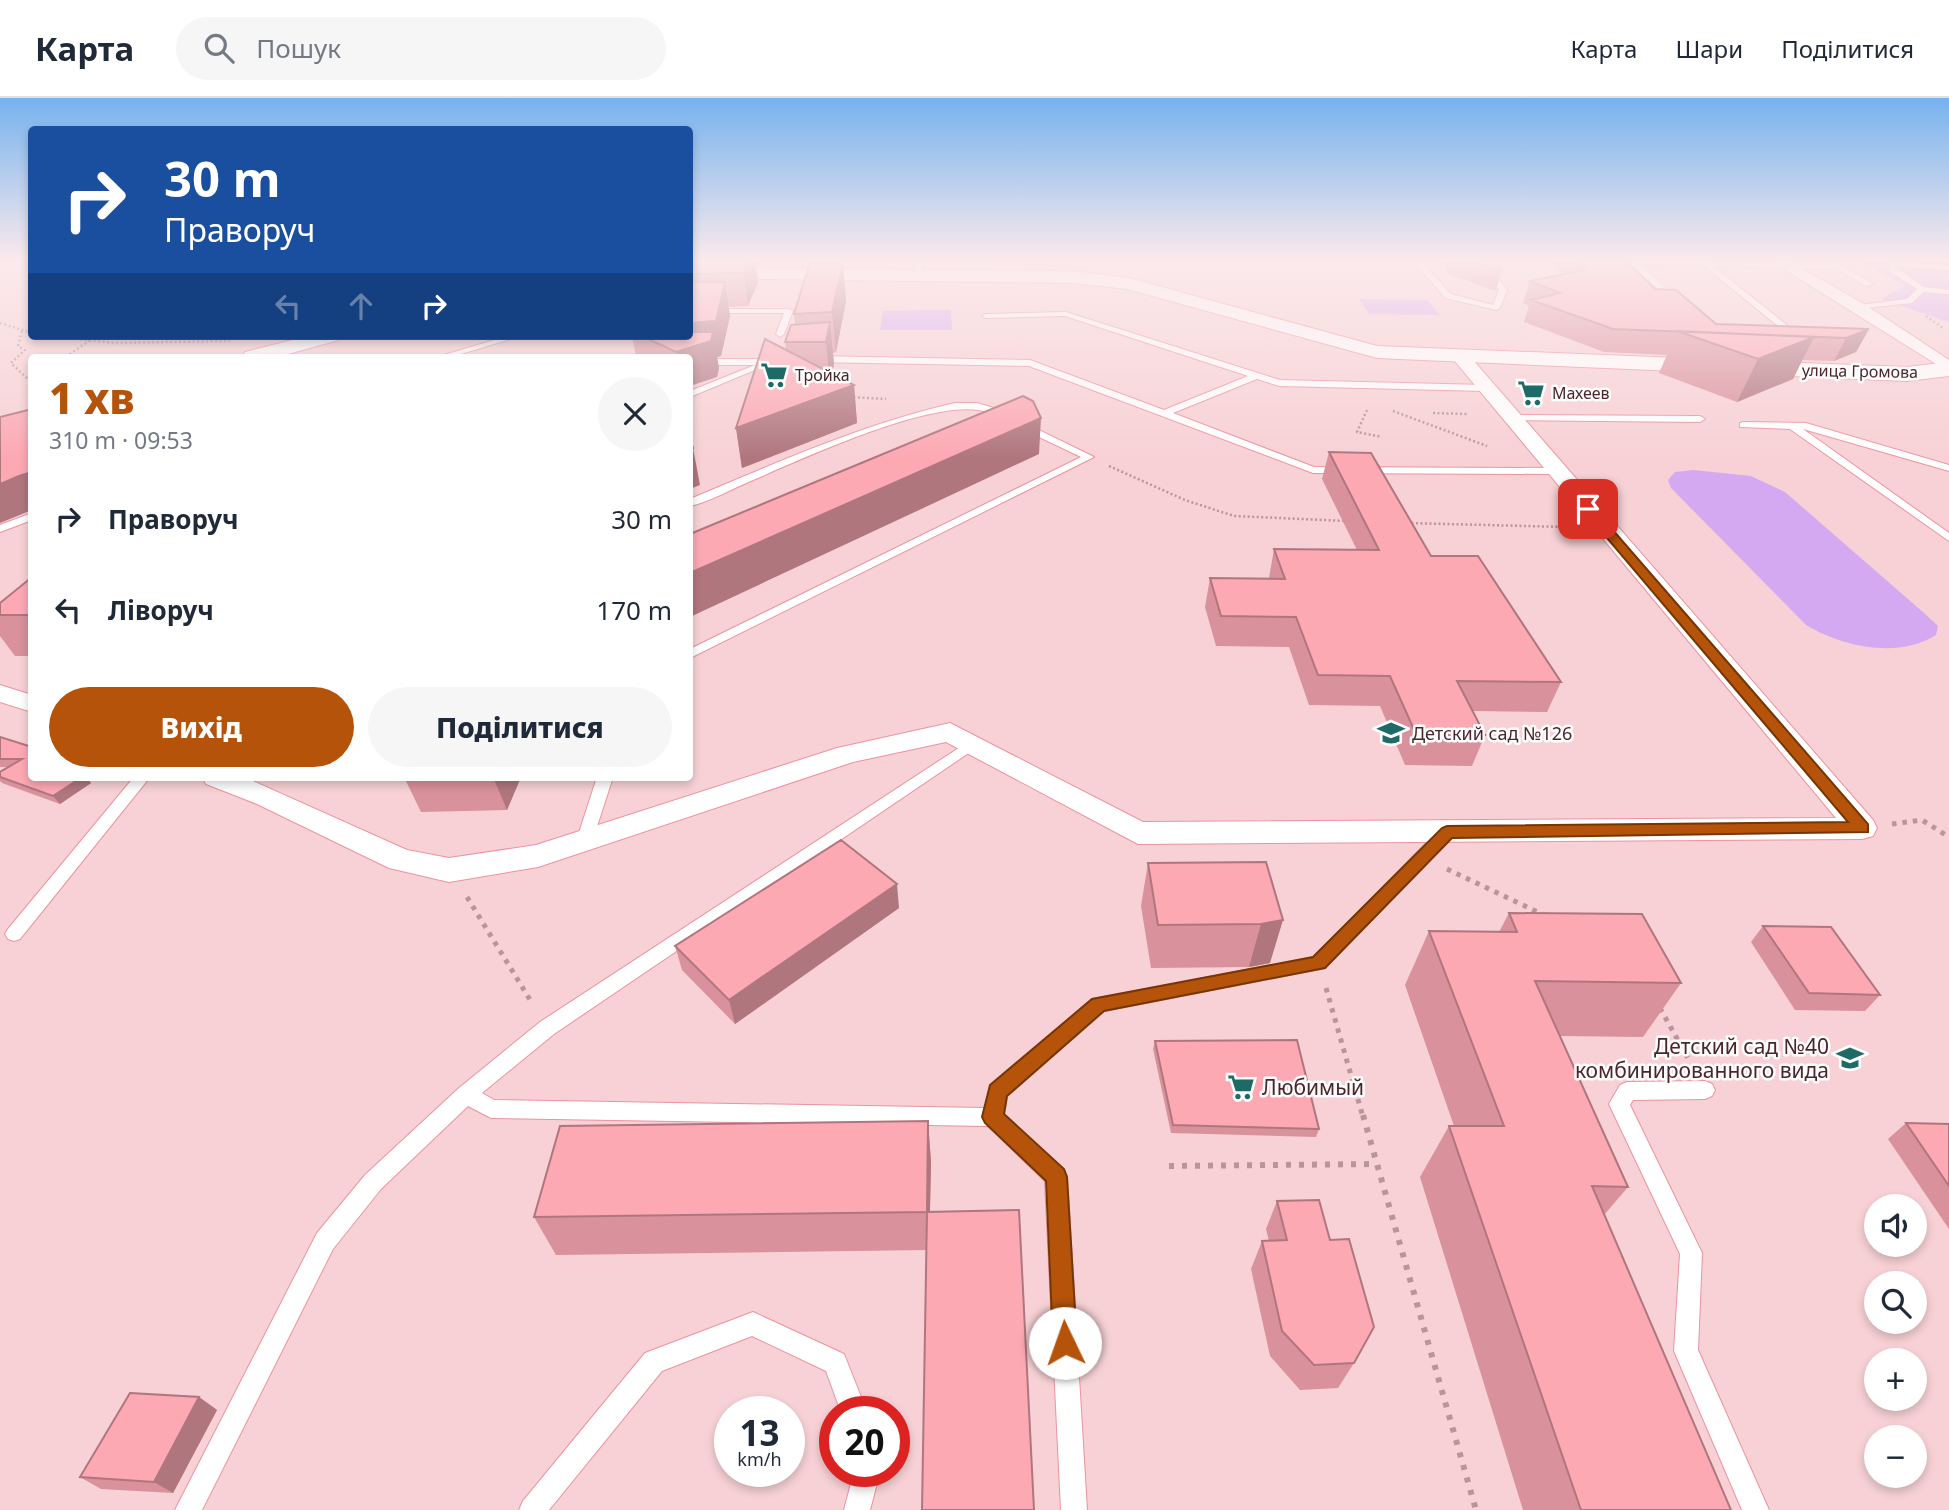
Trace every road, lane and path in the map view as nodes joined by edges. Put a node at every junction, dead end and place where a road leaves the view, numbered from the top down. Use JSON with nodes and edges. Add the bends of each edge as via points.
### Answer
{"nodes":[{"id":1,"x":8,"y":326,"type":"edge"},
{"id":2,"x":783,"y":326,"type":"edge"},
{"id":3,"x":1102,"y":326,"type":"edge"},
{"id":4,"x":1277,"y":326,"type":"edge"},
{"id":5,"x":1782,"y":326,"type":"edge"},
{"id":6,"x":1887,"y":326,"type":"edge"},
{"id":7,"x":22,"y":331,"type":"junction"},
{"id":8,"x":28,"y":332,"type":"edge"},
{"id":9,"x":780,"y":334,"type":"dead end"},
{"id":10,"x":88,"y":340,"type":"joint"},
{"id":11,"x":238,"y":340,"type":"dead end"},
{"id":12,"x":317,"y":340,"type":"edge"},
{"id":13,"x":503,"y":340,"type":"edge"},
{"id":14,"x":1782,"y":345,"type":"edge"},
{"id":15,"x":70,"y":354,"type":"edge"},
{"id":16,"x":264,"y":354,"type":"edge"},
{"id":17,"x":452,"y":354,"type":"edge"},
{"id":18,"x":1460,"y":356,"type":"junction"},
{"id":19,"x":807,"y":359,"type":"edge"},
{"id":20,"x":782,"y":361,"type":"edge"},
{"id":21,"x":693,"y":362,"type":"edge"},
{"id":22,"x":770,"y":362,"type":"junction"},
{"id":23,"x":1949,"y":368,"type":"edge"},
{"id":24,"x":1256,"y":376,"type":"junction"},
{"id":25,"x":28,"y":379,"type":"edge"},
{"id":26,"x":1486,"y":388,"type":"junction"},
{"id":27,"x":693,"y":393,"type":"edge"},
{"id":28,"x":846,"y":397,"type":"dead end"},
{"id":29,"x":886,"y":399,"type":"dead end"},
{"id":30,"x":1386,"y":409,"type":"dead end"},
{"id":31,"x":1367,"y":411,"type":"dead end"},
{"id":32,"x":1164,"y":413,"type":"junction"},
{"id":33,"x":1511,"y":418,"type":"junction"},
{"id":34,"x":1700,"y":419,"type":"dead end"},
{"id":35,"x":1743,"y":425,"type":"dead end"},
{"id":36,"x":1792,"y":426,"type":"junction"},
{"id":37,"x":1382,"y":437,"type":"dead end"},
{"id":38,"x":1492,"y":448,"type":"dead end"},
{"id":39,"x":1089,"y":457,"type":"junction"},
{"id":40,"x":1949,"y":468,"type":"edge"},
{"id":41,"x":1555,"y":471,"type":"junction"},
{"id":42,"x":693,"y":502,"type":"edge"},
{"id":43,"x":28,"y":518,"type":"edge"},
{"id":44,"x":1351,"y":521,"type":"edge"},
{"id":45,"x":1404,"y":523,"type":"edge"},
{"id":46,"x":1605,"y":528,"type":"junction"},
{"id":47,"x":0,"y":529,"type":"edge"},
{"id":48,"x":1949,"y":538,"type":"edge"},
{"id":49,"x":693,"y":653,"type":"edge"},
{"id":50,"x":0,"y":693,"type":"edge"},
{"id":51,"x":28,"y":703,"type":"edge"},
{"id":52,"x":971,"y":745,"type":"junction"},
{"id":53,"x":139,"y":781,"type":"edge"},
{"id":54,"x":235,"y":781,"type":"edge"},
{"id":55,"x":604,"y":781,"type":"edge"},
{"id":56,"x":1922,"y":820,"type":"dead end"},
{"id":57,"x":1447,"y":832,"type":"junction"},
{"id":58,"x":1949,"y":837,"type":"edge"},
{"id":59,"x":584,"y":842,"type":"junction"},
{"id":60,"x":1423,"y":857,"type":"junction"},
{"id":61,"x":449,"y":870,"type":"junction"},
{"id":62,"x":1558,"y":922,"type":"edge"},
{"id":63,"x":14,"y":934,"type":"dead end"},
{"id":64,"x":1319,"y":963,"type":"junction"},
{"id":65,"x":1658,"y":1005,"type":"edge"},
{"id":66,"x":547,"y":1028,"type":"junction"},
{"id":67,"x":1705,"y":1090,"type":"joint"},
{"id":68,"x":466,"y":1094,"type":"junction"},
{"id":69,"x":993,"y":1117,"type":"junction"},
{"id":70,"x":1377,"y":1164,"type":"junction"},
{"id":71,"x":1169,"y":1166,"type":"dead end"},
{"id":72,"x":848,"y":1396,"type":"edge"},
{"id":73,"x":863,"y":1487,"type":"edge"},
{"id":74,"x":188,"y":1510,"type":"edge"},
{"id":75,"x":532,"y":1510,"type":"edge"},
{"id":76,"x":857,"y":1510,"type":"edge"},
{"id":77,"x":1074,"y":1510,"type":"edge"},
{"id":78,"x":1476,"y":1510,"type":"edge"},
{"id":79,"x":1756,"y":1510,"type":"edge"}],
"edges":[{"from":1,"to":7,"type":"path"},
{"from":2,"to":9,"type":"lane"},
{"from":3,"to":24,"type":"lane"},
{"from":4,"to":18,"type":"street","name":"улица Громова","via":[[1377,352]]},
{"from":5,"to":14,"type":"lane","via":[[1795,336]]},
{"from":6,"to":23,"type":"street"},
{"from":7,"to":8,"type":"path"},
{"from":7,"to":25,"type":"path","via":[[18,346],[25,351],[11,363]]},
{"from":10,"to":11,"type":"path","via":[[172,344]]},
{"from":10,"to":15,"type":"path"},
{"from":12,"to":16,"type":"street"},
{"from":13,"to":17,"type":"lane"},
{"from":18,"to":23,"type":"street","name":"улица Громова","via":[[1894,373]]},
{"from":18,"to":26,"type":"street"},
{"from":19,"to":32,"type":"lane","via":[[1030,363]]},
{"from":20,"to":22,"type":"lane"},
{"from":21,"to":22,"type":"lane"},
{"from":22,"to":27,"type":"lane"},
{"from":24,"to":26,"type":"lane","via":[[1279,383]]},
{"from":24,"to":32,"type":"lane"},
{"from":26,"to":33,"type":"street"},
{"from":28,"to":29,"type":"path"},
{"from":30,"to":38,"type":"path"},
{"from":31,"to":37,"type":"path","via":[[1357,432]]},
{"from":32,"to":41,"type":"lane","via":[[1313,470]]},
{"from":33,"to":34,"type":"lane"},
{"from":33,"to":41,"type":"street"},
{"from":35,"to":36,"type":"lane"},
{"from":36,"to":40,"type":"lane","via":[[1806,426]]},
{"from":36,"to":48,"type":"lane"},
{"from":39,"to":42,"type":"lane","via":[[975,406],[944,407]]},
{"from":39,"to":44,"type":"path","via":[[1185,500],[1234,516]]},
{"from":39,"to":49,"type":"lane"},
{"from":41,"to":46,"type":"street"},
{"from":43,"to":47,"type":"lane"},
{"from":45,"to":46,"type":"path"},
{"from":46,"to":57,"type":"street","via":[[1862,828]]},
{"from":50,"to":51,"type":"street"},
{"from":52,"to":57,"type":"street","via":[[1138,833]]},
{"from":52,"to":59,"type":"street","via":[[950,732],[847,754]]},
{"from":52,"to":66,"type":"lane"},
{"from":53,"to":63,"type":"lane"},
{"from":54,"to":61,"type":"street","via":[[400,860]]},
{"from":55,"to":59,"type":"lane"},
{"from":56,"to":58,"type":"path"},
{"from":57,"to":60,"type":"lane"},
{"from":59,"to":61,"type":"street","via":[[538,856]]},
{"from":60,"to":62,"type":"path"},
{"from":60,"to":64,"type":"lane"},
{"from":61,"to":66,"type":"path"},
{"from":64,"to":69,"type":"lane","via":[[1099,1004],[998,1092]]},
{"from":64,"to":70,"type":"path"},
{"from":65,"to":67,"type":"path"},
{"from":66,"to":68,"type":"lane"},
{"from":67,"to":79,"type":"lane","via":[[1627,1091],[1619,1104],[1691,1254],[1686,1351]]},
{"from":68,"to":69,"type":"lane","via":[[491,1109]]},
{"from":68,"to":74,"type":"lane","via":[[373,1182],[326,1241]]},
{"from":69,"to":77,"type":"lane","via":[[1056,1177]]},
{"from":70,"to":71,"type":"path"},
{"from":70,"to":78,"type":"path"},
{"from":72,"to":75,"type":"lane","via":[[835,1363],[753,1324],[654,1362]]},
{"from":73,"to":76,"type":"lane"}]}
